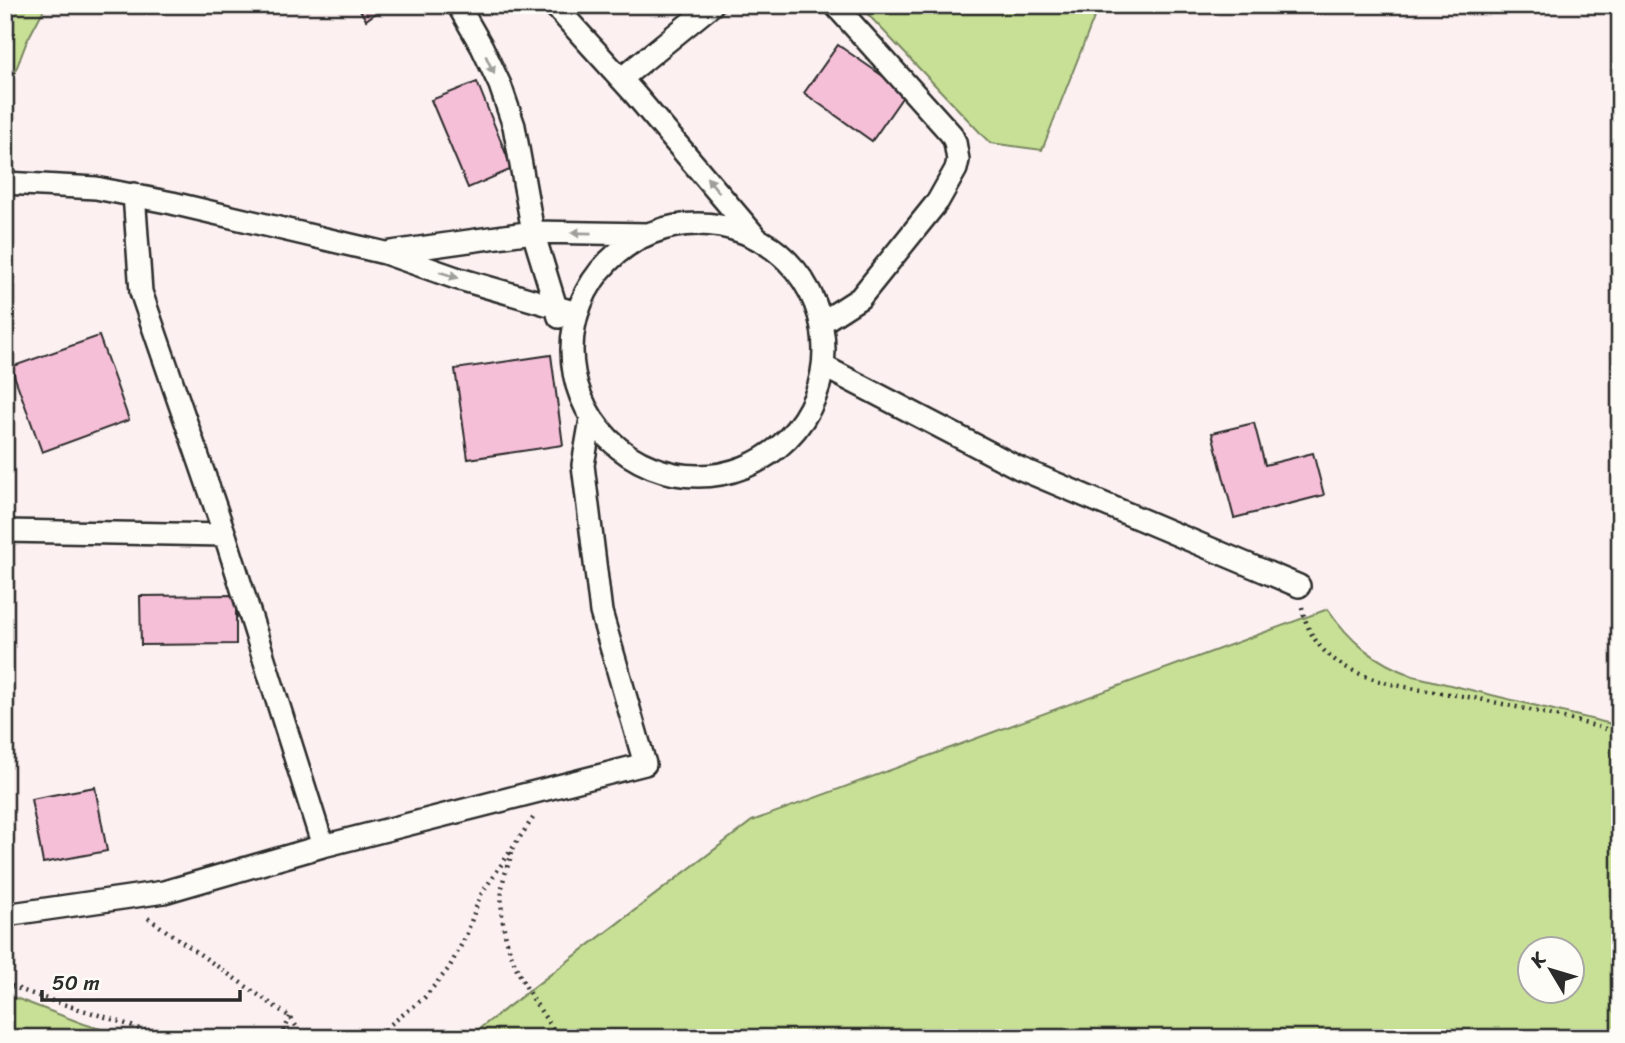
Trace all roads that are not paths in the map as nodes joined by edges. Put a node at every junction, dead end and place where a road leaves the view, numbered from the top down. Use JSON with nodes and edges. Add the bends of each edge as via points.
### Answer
{"nodes":[{"id":1,"x":458,"y":5,"type":"edge"},
{"id":2,"x":554,"y":5,"type":"edge"},
{"id":3,"x":712,"y":5,"type":"edge"},
{"id":4,"x":835,"y":5,"type":"edge"},
{"id":5,"x":621,"y":79,"type":"junction"},
{"id":6,"x":5,"y":183,"type":"edge"},
{"id":7,"x":134,"y":194,"type":"junction"},
{"id":8,"x":533,"y":232,"type":"junction"},
{"id":9,"x":650,"y":234,"type":"junction"},
{"id":10,"x":756,"y":238,"type":"junction"},
{"id":11,"x":385,"y":253,"type":"junction"},
{"id":12,"x":556,"y":307,"type":"junction"},
{"id":13,"x":577,"y":313,"type":"junction"},
{"id":14,"x":821,"y":323,"type":"junction"},
{"id":15,"x":572,"y":356,"type":"junction"},
{"id":16,"x":823,"y":366,"type":"junction"},
{"id":17,"x":591,"y":419,"type":"junction"},
{"id":18,"x":5,"y":531,"type":"edge"},
{"id":19,"x":225,"y":535,"type":"junction"},
{"id":20,"x":1298,"y":586,"type":"road end"},
{"id":21,"x":323,"y":846,"type":"junction"},
{"id":22,"x":5,"y":915,"type":"edge"}],
"edges":[{"from":1,"to":8,"type":"street","one_way":true,"via":[[482,47],[514,126]]},
{"from":2,"to":5,"type":"street"},
{"from":3,"to":5,"type":"street"},
{"from":4,"to":14,"type":"street","via":[[951,134],[958,160],[938,201],[860,298]]},
{"from":10,"to":5,"type":"street","one_way":true},
{"from":6,"to":7,"type":"street"},
{"from":7,"to":11,"type":"street"},
{"from":7,"to":19,"type":"street","via":[[141,292]]},
{"from":9,"to":8,"type":"street","one_way":true},
{"from":8,"to":11,"type":"street"},
{"from":8,"to":12,"type":"street"},
{"from":9,"to":10,"type":"street","via":[[681,226],[714,225]]},
{"from":9,"to":13,"type":"street","via":[[612,257],[597,274]]},
{"from":10,"to":14,"type":"street","via":[[775,250],[804,282]]},
{"from":11,"to":12,"type":"street","one_way":true},
{"from":12,"to":13,"type":"street"},
{"from":12,"to":15,"type":"street"},
{"from":13,"to":15,"type":"street"},
{"from":14,"to":16,"type":"street"},
{"from":15,"to":17,"type":"street","via":[[581,399]]},
{"from":16,"to":17,"type":"street","via":[[818,388],[798,427],[766,457],[725,474],[681,476],[639,463]]},
{"from":16,"to":20,"type":"street","via":[[1019,468]]},
{"from":17,"to":21,"type":"street","via":[[583,465],[601,612],[645,764]]},
{"from":18,"to":19,"type":"street"},
{"from":19,"to":21,"type":"street"},
{"from":21,"to":22,"type":"street","via":[[164,892]]}]}
